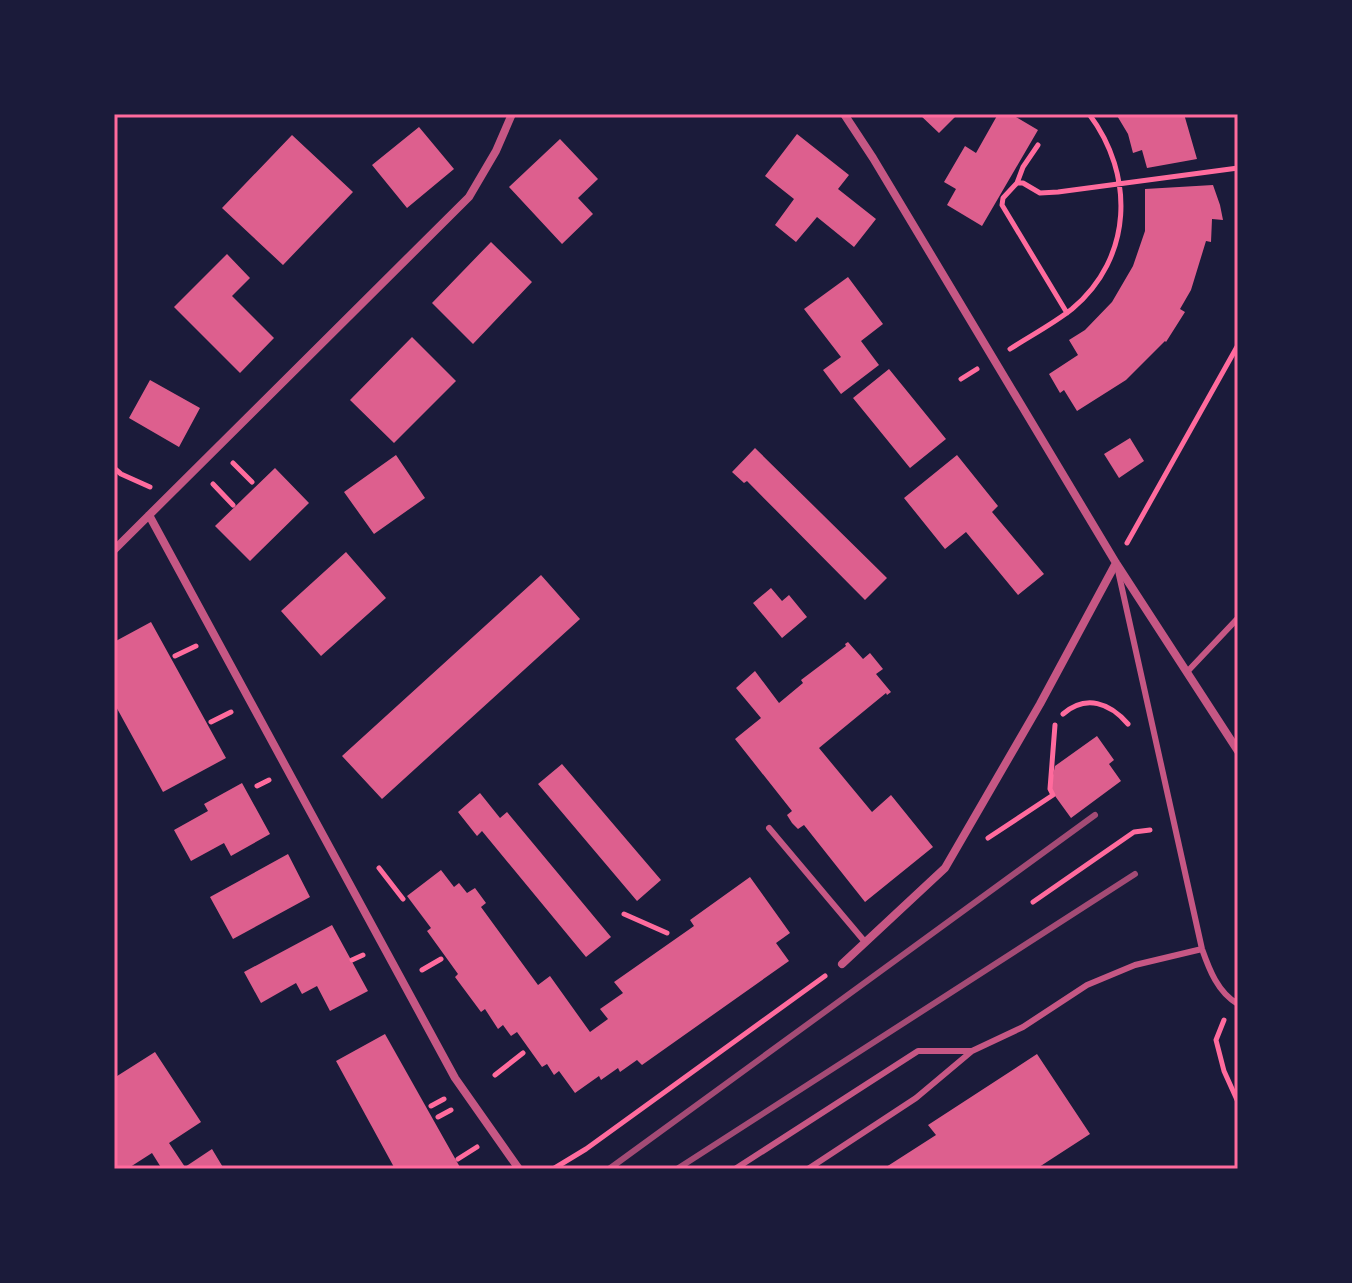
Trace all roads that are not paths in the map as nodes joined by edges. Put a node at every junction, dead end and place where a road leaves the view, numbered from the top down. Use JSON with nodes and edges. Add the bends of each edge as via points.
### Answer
{"nodes":[{"id":1,"x":512,"y":114,"type":"edge"},
{"id":2,"x":844,"y":114,"type":"edge"},
{"id":3,"x":149,"y":515,"type":"junction"},
{"id":4,"x":114,"y":550,"type":"edge"},
{"id":5,"x":1116,"y":563,"type":"junction"},
{"id":6,"x":1238,"y":618,"type":"edge"},
{"id":7,"x":1187,"y":672,"type":"junction"},
{"id":8,"x":1238,"y":751,"type":"edge"},
{"id":9,"x":769,"y":828,"type":"dead end"},
{"id":10,"x":865,"y":942,"type":"junction"},
{"id":11,"x":1202,"y":949,"type":"junction"},
{"id":12,"x":842,"y":964,"type":"road end"},
{"id":13,"x":1238,"y":1004,"type":"edge"},
{"id":14,"x":972,"y":1051,"type":"junction"},
{"id":15,"x":519,"y":1169,"type":"edge"},
{"id":16,"x":735,"y":1169,"type":"edge"},
{"id":17,"x":808,"y":1169,"type":"edge"}],
"edges":[{"from":1,"to":3,"type":"street","via":[[469,197]]},
{"from":2,"to":5,"type":"street"},
{"from":3,"to":4,"type":"street"},
{"from":3,"to":15,"type":"street","via":[[455,1078]]},
{"from":5,"to":7,"type":"street"},
{"from":5,"to":10,"type":"street","via":[[945,868]]},
{"from":5,"to":11,"type":"lane"},
{"from":6,"to":7,"type":"lane"},
{"from":7,"to":8,"type":"street"},
{"from":9,"to":10,"type":"lane"},
{"from":10,"to":12,"type":"street"},
{"from":11,"to":13,"type":"lane","via":[[1211,973]]},
{"from":11,"to":14,"type":"lane","via":[[1135,965],[1087,985],[1023,1027]]},
{"from":14,"to":16,"type":"lane","via":[[918,1051]]},
{"from":14,"to":17,"type":"lane","via":[[916,1098]]}]}
